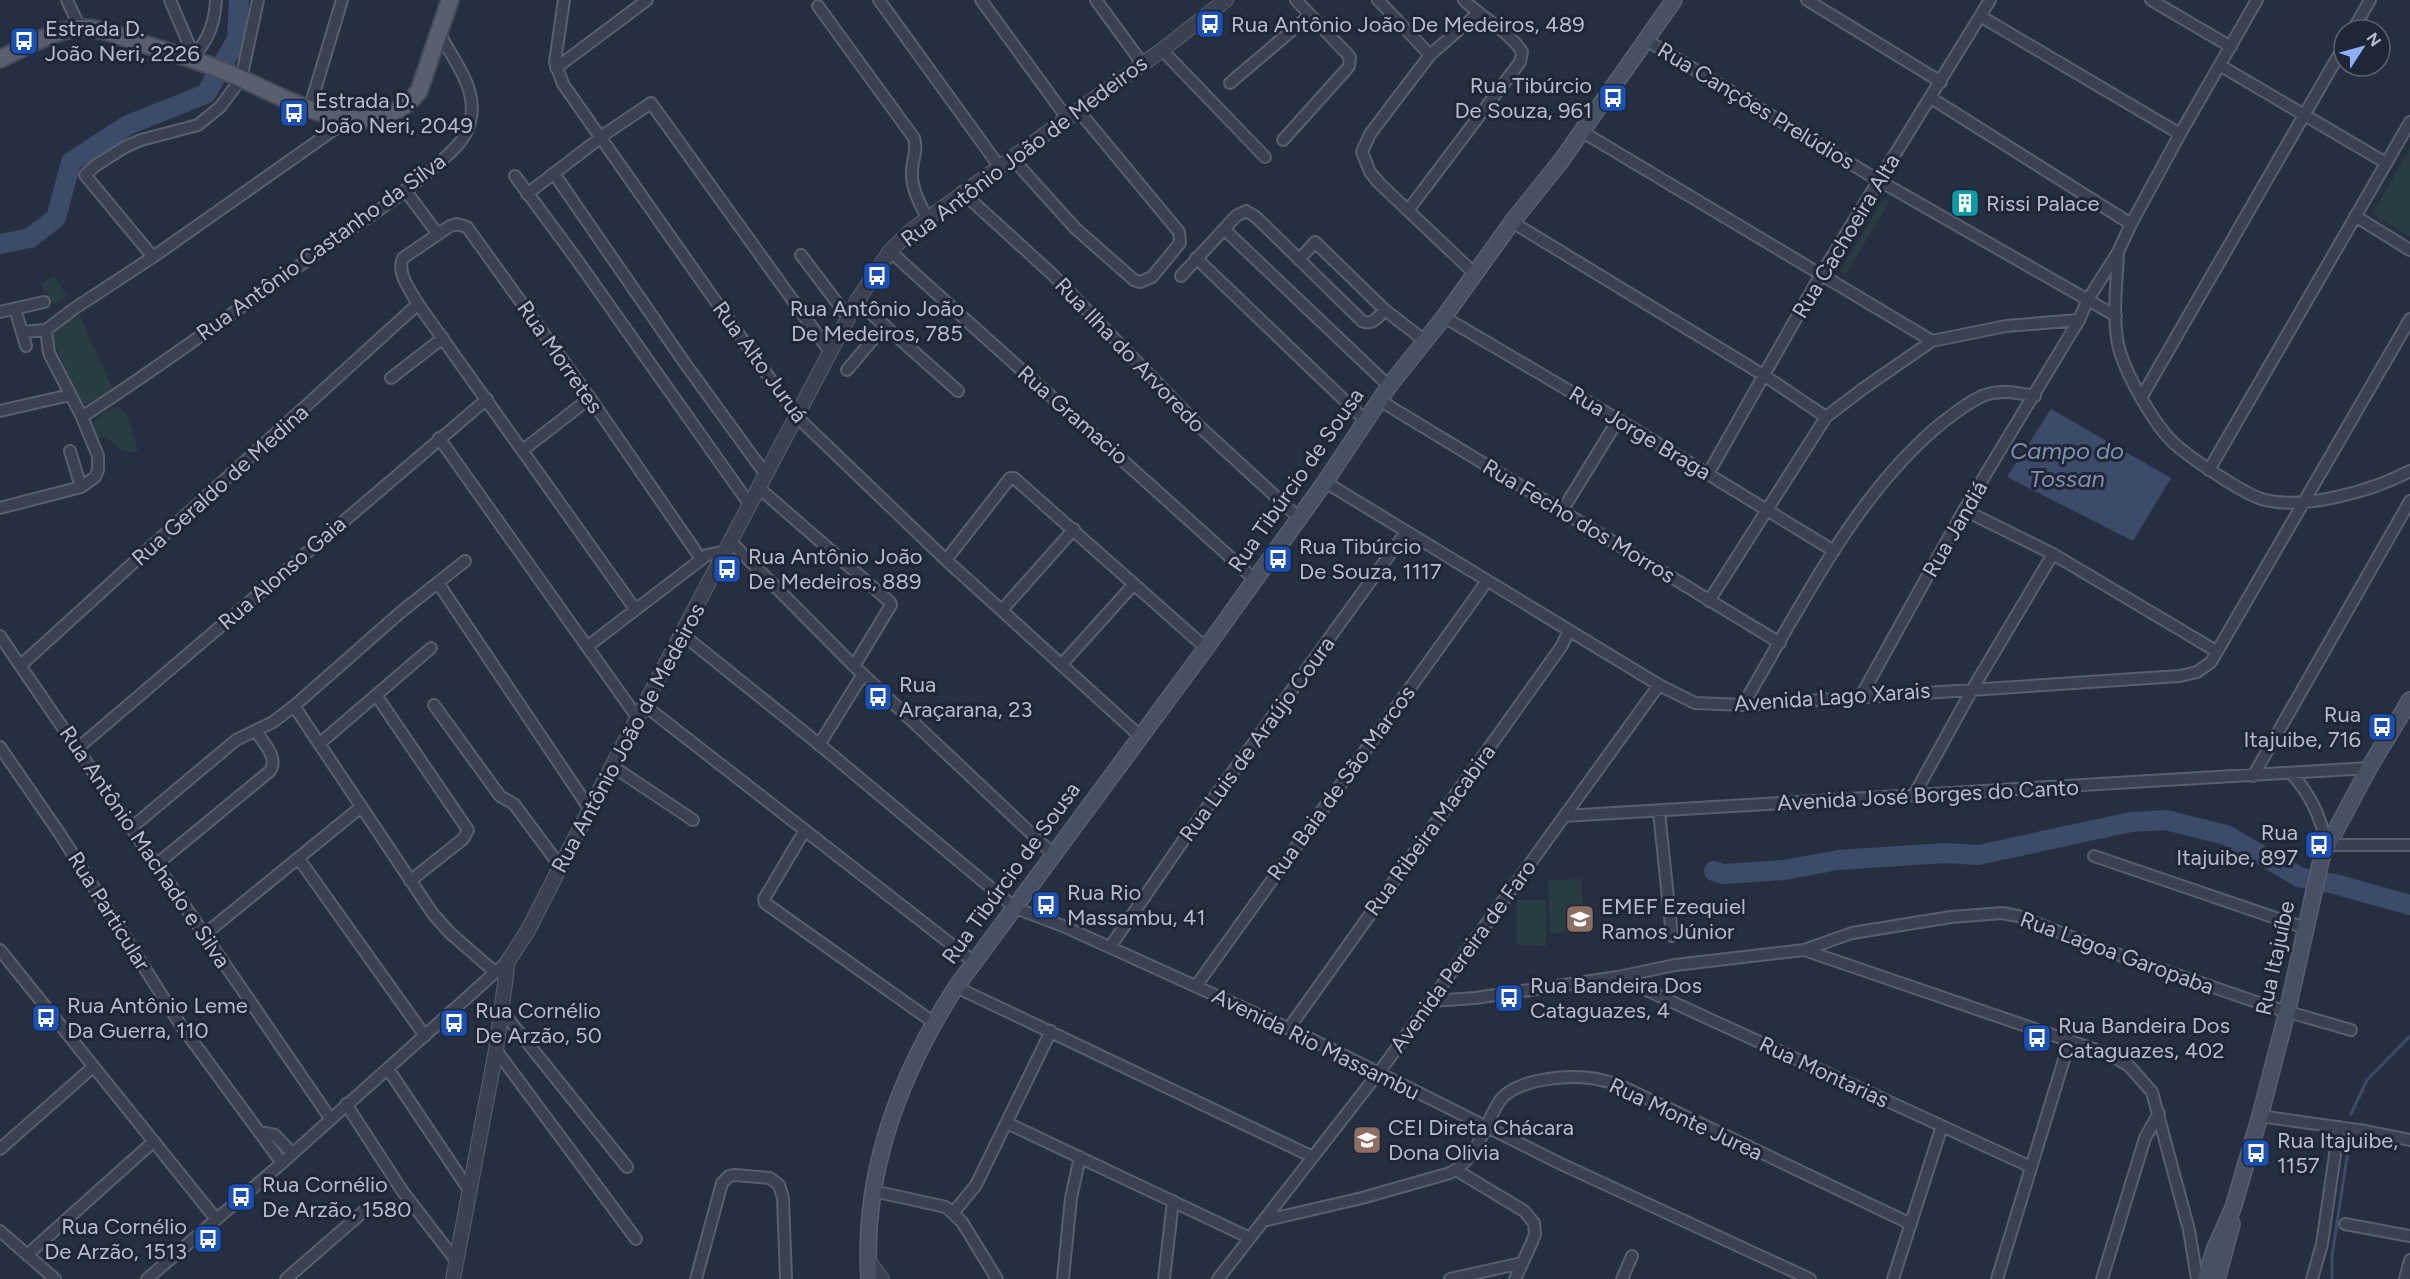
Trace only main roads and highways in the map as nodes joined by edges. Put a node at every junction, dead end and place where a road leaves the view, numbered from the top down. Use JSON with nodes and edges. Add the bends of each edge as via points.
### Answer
{"nodes":[{"id":1,"x":450,"y":0,"type":"edge"},
{"id":2,"x":1674,"y":0,"type":"edge"},
{"id":3,"x":0,"y":59,"type":"edge"},
{"id":4,"x":2410,"y":700,"type":"edge"},
{"id":5,"x":2207,"y":1277,"type":"edge"},
{"id":6,"x":869,"y":1279,"type":"edge"}],
"edges":[{"from":1,"to":3,"type":"main road","via":[[419,91],[411,102],[372,119],[349,119],[309,110],[198,60],[80,28]]},
{"from":2,"to":6,"type":"main road","name":"Rua Tibúrcio de Sousa","via":[[1476,274],[1389,386],[1255,580],[933,1022],[912,1063],[883,1141],[873,1191]]},
{"from":4,"to":5,"type":"main road","name":"Rua Itajuíbe","via":[[2369,768],[2319,865],[2287,1012],[2233,1208],[2231,1231]]}]}
